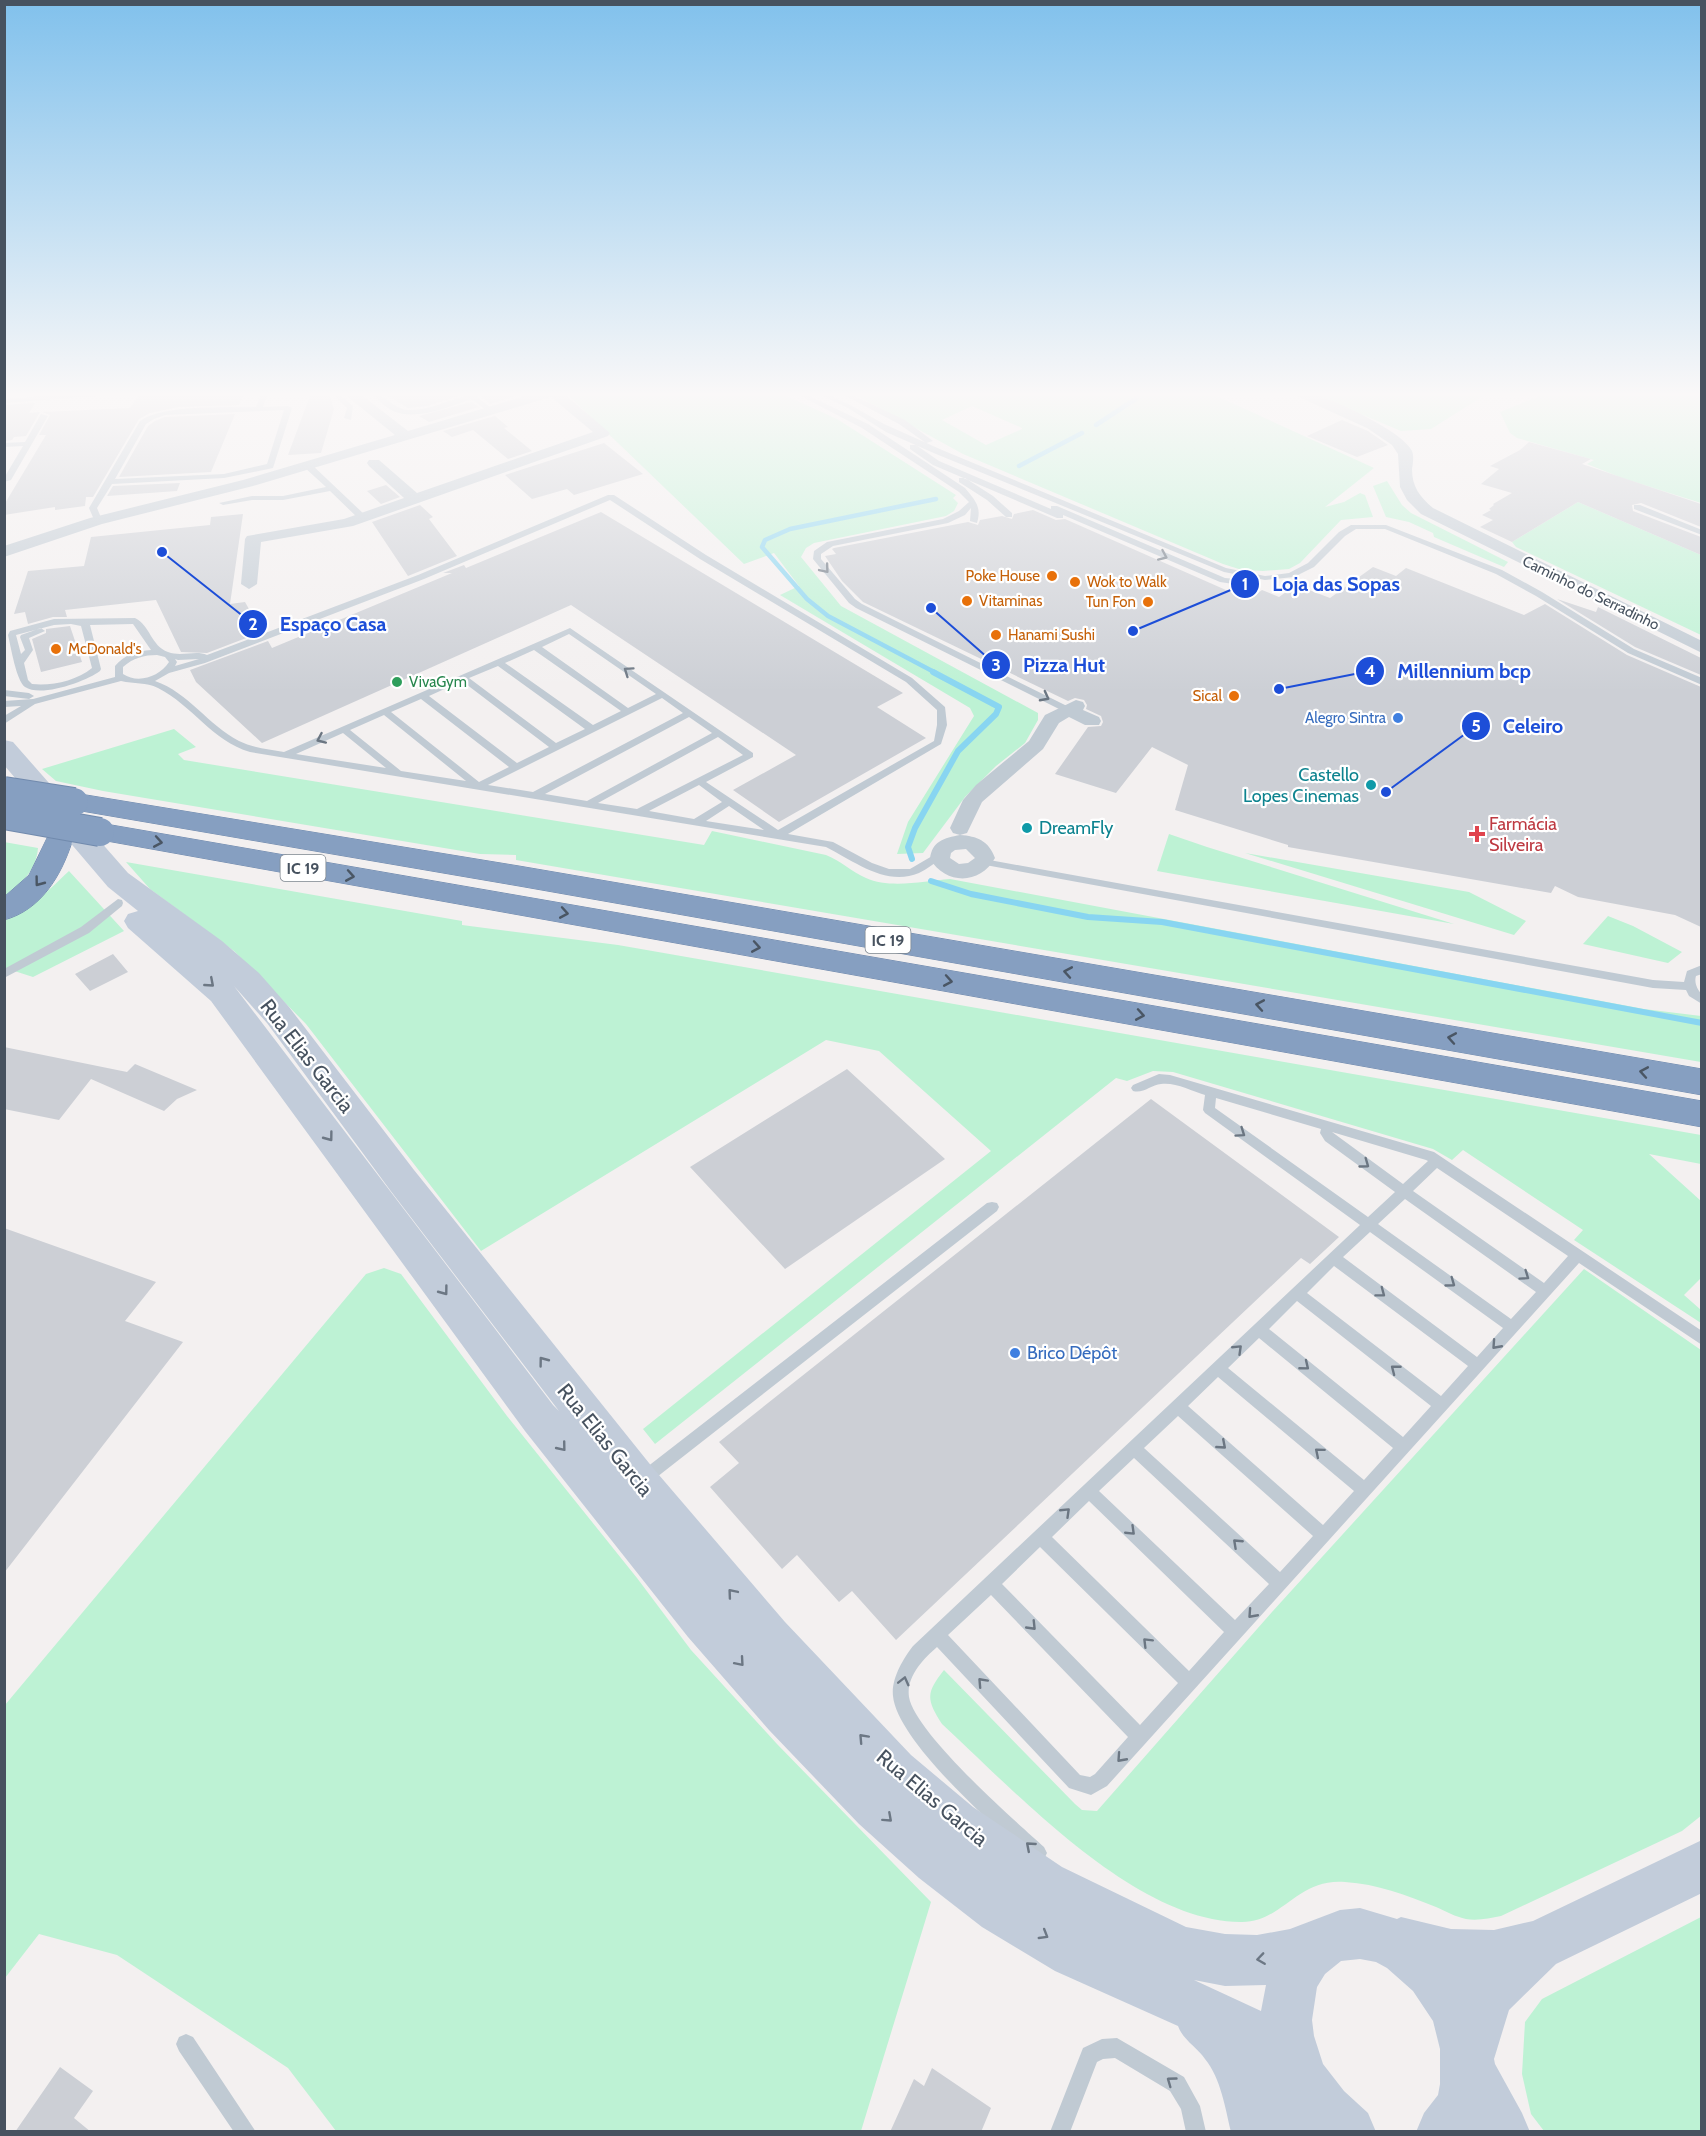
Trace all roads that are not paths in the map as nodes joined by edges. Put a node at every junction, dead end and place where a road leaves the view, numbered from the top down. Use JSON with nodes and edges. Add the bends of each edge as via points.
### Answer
{"nodes":[{"id":1,"x":103,"y":493,"type":"edge"},
{"id":2,"x":208,"y":493,"type":"edge"},
{"id":3,"x":309,"y":493,"type":"edge"},
{"id":4,"x":336,"y":493,"type":"edge"},
{"id":5,"x":408,"y":493,"type":"edge"},
{"id":6,"x":436,"y":493,"type":"edge"},
{"id":7,"x":964,"y":493,"type":"edge"},
{"id":8,"x":982,"y":493,"type":"edge"},
{"id":9,"x":1005,"y":493,"type":"edge"},
{"id":10,"x":1022,"y":493,"type":"edge"},
{"id":11,"x":1408,"y":493,"type":"edge"},
{"id":12,"x":416,"y":500,"type":"junction"},
{"id":13,"x":973,"y":502,"type":"junction"},
{"id":14,"x":223,"y":503,"type":"dead end"},
{"id":15,"x":1636,"y":507,"type":"dead end"},
{"id":16,"x":1009,"y":515,"type":"dead end"},
{"id":17,"x":363,"y":518,"type":"junction"},
{"id":18,"x":97,"y":520,"type":"junction"},
{"id":19,"x":974,"y":521,"type":"dead end"},
{"id":20,"x":15,"y":531,"type":"dead end"},
{"id":21,"x":1701,"y":533,"type":"edge"},
{"id":22,"x":1112,"y":539,"type":"dead end"},
{"id":23,"x":4,"y":552,"type":"edge"},
{"id":24,"x":249,"y":584,"type":"dead end"},
{"id":25,"x":114,"y":621,"type":"junction"},
{"id":26,"x":85,"y":622,"type":"junction"},
{"id":27,"x":88,"y":638,"type":"junction"},
{"id":28,"x":145,"y":638,"type":"junction"},
{"id":29,"x":535,"y":646,"type":"junction"},
{"id":30,"x":1701,"y":646,"type":"edge"},
{"id":31,"x":219,"y":653,"type":"junction"},
{"id":32,"x":165,"y":654,"type":"junction"},
{"id":33,"x":129,"y":658,"type":"junction"},
{"id":34,"x":498,"y":662,"type":"junction"},
{"id":35,"x":165,"y":673,"type":"junction"},
{"id":36,"x":120,"y":674,"type":"junction"},
{"id":37,"x":462,"y":677,"type":"junction"},
{"id":38,"x":145,"y":680,"type":"junction"},
{"id":39,"x":1701,"y":682,"type":"edge"},
{"id":40,"x":4,"y":693,"type":"edge"},
{"id":41,"x":177,"y":694,"type":"junction"},
{"id":42,"x":663,"y":694,"type":"junction"},
{"id":43,"x":57,"y":695,"type":"junction"},
{"id":44,"x":422,"y":695,"type":"junction"},
{"id":45,"x":33,"y":702,"type":"junction"},
{"id":46,"x":4,"y":704,"type":"edge"},
{"id":47,"x":1072,"y":708,"type":"junction"},
{"id":48,"x":384,"y":711,"type":"junction"},
{"id":49,"x":628,"y":712,"type":"junction"},
{"id":50,"x":690,"y":713,"type":"junction"},
{"id":51,"x":4,"y":721,"type":"edge"},
{"id":52,"x":1092,"y":721,"type":"dead end"},
{"id":53,"x":343,"y":729,"type":"junction"},
{"id":54,"x":593,"y":730,"type":"junction"},
{"id":55,"x":719,"y":733,"type":"junction"},
{"id":56,"x":4,"y":748,"type":"edge"},
{"id":57,"x":556,"y":748,"type":"junction"},
{"id":58,"x":284,"y":755,"type":"junction"},
{"id":59,"x":517,"y":768,"type":"junction"},
{"id":60,"x":398,"y":773,"type":"junction"},
{"id":61,"x":4,"y":779,"type":"edge"},
{"id":62,"x":699,"y":781,"type":"junction"},
{"id":63,"x":478,"y":786,"type":"junction"},
{"id":64,"x":4,"y":791,"type":"edge"},
{"id":65,"x":534,"y":796,"type":"junction"},
{"id":66,"x":729,"y":802,"type":"junction"},
{"id":67,"x":587,"y":805,"type":"junction"},
{"id":68,"x":638,"y":813,"type":"junction"},
{"id":69,"x":4,"y":815,"type":"edge"},
{"id":70,"x":696,"y":822,"type":"junction"},
{"id":71,"x":778,"y":835,"type":"junction"},
{"id":72,"x":963,"y":835,"type":"junction"},
{"id":73,"x":58,"y":842,"type":"junction"},
{"id":74,"x":944,"y":856,"type":"junction"},
{"id":75,"x":984,"y":862,"type":"junction"},
{"id":76,"x":118,"y":903,"type":"junction"},
{"id":77,"x":4,"y":910,"type":"edge"},
{"id":78,"x":1701,"y":969,"type":"edge"},
{"id":79,"x":4,"y":974,"type":"edge"},
{"id":80,"x":1689,"y":986,"type":"junction"},
{"id":81,"x":1701,"y":1000,"type":"edge"},
{"id":82,"x":1701,"y":1082,"type":"edge"},
{"id":83,"x":1137,"y":1088,"type":"dead end"},
{"id":84,"x":1211,"y":1092,"type":"junction"},
{"id":85,"x":1701,"y":1114,"type":"edge"},
{"id":86,"x":1328,"y":1125,"type":"junction"},
{"id":87,"x":1437,"y":1161,"type":"junction"},
{"id":88,"x":1404,"y":1192,"type":"junction"},
{"id":89,"x":992,"y":1207,"type":"dead end"},
{"id":90,"x":1370,"y":1225,"type":"junction"},
{"id":91,"x":1578,"y":1255,"type":"junction"},
{"id":92,"x":1334,"y":1258,"type":"junction"},
{"id":93,"x":1545,"y":1291,"type":"junction"},
{"id":94,"x":1297,"y":1293,"type":"junction"},
{"id":95,"x":1512,"y":1327,"type":"junction"},
{"id":96,"x":1259,"y":1329,"type":"junction"},
{"id":97,"x":1701,"y":1339,"type":"edge"},
{"id":98,"x":1477,"y":1365,"type":"junction"},
{"id":99,"x":1218,"y":1368,"type":"junction"},
{"id":100,"x":1441,"y":1405,"type":"junction"},
{"id":101,"x":1178,"y":1407,"type":"junction"},
{"id":102,"x":1404,"y":1447,"type":"junction"},
{"id":103,"x":1134,"y":1448,"type":"junction"},
{"id":104,"x":638,"y":1482,"type":"junction"},
{"id":105,"x":1364,"y":1490,"type":"junction"},
{"id":106,"x":1089,"y":1491,"type":"junction"},
{"id":107,"x":1323,"y":1535,"type":"junction"},
{"id":108,"x":1041,"y":1537,"type":"junction"},
{"id":109,"x":1280,"y":1583,"type":"junction"},
{"id":110,"x":991,"y":1584,"type":"junction"},
{"id":111,"x":1236,"y":1632,"type":"junction"},
{"id":112,"x":937,"y":1635,"type":"junction"},
{"id":113,"x":1189,"y":1683,"type":"junction"},
{"id":114,"x":1140,"y":1737,"type":"junction"},
{"id":115,"x":1701,"y":1864,"type":"edge"},
{"id":116,"x":1052,"y":1865,"type":"dead end"},
{"id":117,"x":1070,"y":1880,"type":"dead end"},
{"id":118,"x":1123,"y":1925,"type":"junction"},
{"id":119,"x":1382,"y":1938,"type":"junction"},
{"id":120,"x":1318,"y":1945,"type":"junction"},
{"id":121,"x":1538,"y":1946,"type":"junction"},
{"id":122,"x":1176,"y":1998,"type":"junction"},
{"id":123,"x":186,"y":2044,"type":"dead end"},
{"id":124,"x":1294,"y":2060,"type":"junction"},
{"id":125,"x":1468,"y":2065,"type":"junction"},
{"id":126,"x":1342,"y":2127,"type":"edge"},
{"id":127,"x":1258,"y":2131,"type":"edge"},
{"id":128,"x":246,"y":2132,"type":"edge"},
{"id":129,"x":1060,"y":2132,"type":"edge"},
{"id":130,"x":1196,"y":2132,"type":"edge"},
{"id":131,"x":1282,"y":2132,"type":"edge"},
{"id":132,"x":1443,"y":2132,"type":"edge"},
{"id":133,"x":1503,"y":2132,"type":"edge"}],
"edges":[{"from":1,"to":18,"type":"lane","via":[[93,508]]},
{"from":2,"to":18,"type":"street"},
{"from":3,"to":14,"type":"lane"},
{"from":4,"to":17,"type":"lane"},
{"from":5,"to":12,"type":"street"},
{"from":6,"to":12,"type":"street"},
{"from":7,"to":13,"type":"lane"},
{"from":8,"to":16,"type":"lane"},
{"from":9,"to":22,"type":"lane"},
{"from":10,"to":39,"type":"lane","via":[[1223,580],[1250,583],[1299,573],[1354,527],[1386,527],[1499,572],[1631,651]]},
{"from":11,"to":30,"type":"street","name":"Caminho do Serradinho","via":[[1427,511]]},
{"from":12,"to":17,"type":"street"},
{"from":13,"to":19,"type":"lane"},
{"from":13,"to":47,"type":"lane","one_way":true,"via":[[945,521],[830,544],[816,553],[817,559],[859,606]]},
{"from":15,"to":21,"type":"lane"},
{"from":17,"to":24,"type":"street","via":[[332,527],[253,539]]},
{"from":18,"to":20,"type":"street"},
{"from":18,"to":23,"type":"street"},
{"from":25,"to":26,"type":"lane"},
{"from":25,"to":27,"type":"lane","via":[[91,628]]},
{"from":25,"to":28,"type":"lane","via":[[137,622]]},
{"from":26,"to":27,"type":"lane"},
{"from":26,"to":27,"type":"lane","via":[[54,622],[16,631],[12,635],[24,680],[32,686],[46,687],[85,677],[98,667]]},
{"from":28,"to":32,"type":"lane"},
{"from":28,"to":33,"type":"lane"},
{"from":29,"to":34,"type":"lane"},
{"from":42,"to":29,"type":"lane","one_way":true,"via":[[570,631]]},
{"from":29,"to":49,"type":"lane"},
{"from":31,"to":32,"type":"lane","via":[[190,658]]},
{"from":31,"to":35,"type":"lane"},
{"from":31,"to":71,"type":"lane","via":[[421,577],[611,497],[909,680],[942,709],[938,742]]},
{"from":32,"to":33,"type":"lane","via":[[143,653]]},
{"from":32,"to":35,"type":"lane","via":[[173,662]]},
{"from":33,"to":36,"type":"lane"},
{"from":34,"to":37,"type":"lane"},
{"from":34,"to":54,"type":"lane"},
{"from":35,"to":38,"type":"lane"},
{"from":35,"to":41,"type":"lane"},
{"from":36,"to":38,"type":"lane"},
{"from":36,"to":43,"type":"lane","via":[[80,691]]},
{"from":37,"to":44,"type":"lane"},
{"from":37,"to":57,"type":"lane"},
{"from":38,"to":41,"type":"lane"},
{"from":40,"to":43,"type":"lane"},
{"from":41,"to":58,"type":"lane","via":[[230,742]]},
{"from":42,"to":49,"type":"lane"},
{"from":42,"to":50,"type":"lane"},
{"from":43,"to":45,"type":"lane"},
{"from":44,"to":48,"type":"lane"},
{"from":44,"to":59,"type":"lane"},
{"from":45,"to":46,"type":"lane"},
{"from":45,"to":51,"type":"lane"},
{"from":47,"to":52,"type":"street"},
{"from":47,"to":72,"type":"street","via":[[1052,719],[1036,745],[973,800]]},
{"from":48,"to":53,"type":"lane"},
{"from":48,"to":63,"type":"lane"},
{"from":49,"to":54,"type":"lane"},
{"from":50,"to":55,"type":"lane"},
{"from":50,"to":65,"type":"lane"},
{"from":53,"to":58,"type":"lane","one_way":true},
{"from":53,"to":60,"type":"lane"},
{"from":54,"to":57,"type":"lane"},
{"from":55,"to":62,"type":"lane","via":[[750,754]]},
{"from":55,"to":67,"type":"lane"},
{"from":104,"to":56,"type":"street","name":"Rua Elias Garcia","one_way":true,"via":[[278,1015],[248,981],[211,949],[118,879]]},
{"from":57,"to":59,"type":"lane"},
{"from":58,"to":60,"type":"lane"},
{"from":59,"to":63,"type":"lane"},
{"from":60,"to":63,"type":"lane"},
{"from":61,"to":73,"type":"street","name":"Rua Elias Garcia"},
{"from":62,"to":66,"type":"lane"},
{"from":62,"to":68,"type":"lane"},
{"from":63,"to":65,"type":"lane"},
{"from":82,"to":64,"type":"highway","number":"IC 19","one_way":true,"bridge":true,"via":[[519,876]]},
{"from":65,"to":67,"type":"lane"},
{"from":66,"to":70,"type":"lane"},
{"from":66,"to":71,"type":"lane"},
{"from":67,"to":68,"type":"lane"},
{"from":68,"to":70,"type":"lane"},
{"from":69,"to":85,"type":"highway","number":"IC 19","one_way":true,"bridge":true},
{"from":70,"to":71,"type":"lane"},
{"from":71,"to":74,"type":"lane","via":[[829,844],[853,855],[867,867],[885,872],[909,872]]},
{"from":72,"to":74,"type":"street"},
{"from":72,"to":75,"type":"street","via":[[981,849]]},
{"from":73,"to":76,"type":"street","name":"Rua Elias Garcia"},
{"from":73,"to":77,"type":"highway","one_way":true,"via":[[50,868],[38,886]]},
{"from":74,"to":75,"type":"street","via":[[969,871]]},
{"from":75,"to":80,"type":"lane","via":[[1653,984]]},
{"from":76,"to":79,"type":"lane","via":[[85,930]]},
{"from":76,"to":122,"type":"street","name":"Rua Elias Garcia","one_way":true,"via":[[222,993],[539,1418],[785,1714],[876,1807],[936,1861],[1000,1909],[1073,1953]]},
{"from":78,"to":80,"type":"lane","via":[[1691,974]]},
{"from":80,"to":81,"type":"lane"},
{"from":83,"to":84,"type":"lane","via":[[1159,1079]]},
{"from":84,"to":86,"type":"lane"},
{"from":84,"to":90,"type":"lane","one_way":true,"via":[[1209,1110]]},
{"from":86,"to":87,"type":"lane"},
{"from":86,"to":88,"type":"lane","one_way":true,"via":[[1329,1138]]},
{"from":87,"to":88,"type":"lane"},
{"from":87,"to":91,"type":"lane"},
{"from":88,"to":90,"type":"lane"},
{"from":88,"to":93,"type":"lane","one_way":true},
{"from":89,"to":104,"type":"lane"},
{"from":90,"to":92,"type":"lane"},
{"from":90,"to":95,"type":"lane","one_way":true},
{"from":91,"to":93,"type":"lane"},
{"from":91,"to":97,"type":"lane"},
{"from":92,"to":94,"type":"lane"},
{"from":92,"to":98,"type":"lane","one_way":true},
{"from":93,"to":95,"type":"lane"},
{"from":94,"to":96,"type":"lane"},
{"from":100,"to":94,"type":"lane","one_way":true},
{"from":95,"to":98,"type":"lane","one_way":true},
{"from":99,"to":96,"type":"lane","one_way":true},
{"from":96,"to":102,"type":"lane","one_way":true},
{"from":98,"to":100,"type":"lane"},
{"from":99,"to":101,"type":"lane"},
{"from":105,"to":99,"type":"lane","one_way":true},
{"from":100,"to":102,"type":"lane"},
{"from":101,"to":103,"type":"lane"},
{"from":101,"to":107,"type":"lane","one_way":true},
{"from":102,"to":105,"type":"lane"},
{"from":103,"to":106,"type":"lane"},
{"from":109,"to":103,"type":"lane","one_way":true},
{"from":118,"to":104,"type":"street","name":"Rua Elias Garcia","one_way":true,"via":[[1044,1885],[956,1824],[894,1772],[769,1638]]},
{"from":105,"to":107,"type":"lane"},
{"from":108,"to":106,"type":"lane","one_way":true},
{"from":106,"to":111,"type":"lane","one_way":true},
{"from":107,"to":109,"type":"lane"},
{"from":108,"to":110,"type":"lane"},
{"from":113,"to":108,"type":"lane","one_way":true},
{"from":109,"to":111,"type":"lane","one_way":true},
{"from":110,"to":112,"type":"lane"},
{"from":110,"to":114,"type":"lane","one_way":true},
{"from":111,"to":113,"type":"lane"},
{"from":114,"to":112,"type":"lane","one_way":true,"via":[[1101,1780],[1091,1786],[1075,1782]]},
{"from":116,"to":112,"type":"lane","one_way":true,"via":[[1007,1827],[908,1719],[901,1699],[903,1683],[910,1663]]},
{"from":113,"to":114,"type":"lane"},
{"from":115,"to":121,"type":"street"},
{"from":117,"to":118,"type":"lane"},
{"from":120,"to":118,"type":"street","name":"Rua Elias Garcia","one_way":true,"via":[[1257,1961],[1225,1960],[1184,1952]]},
{"from":119,"to":120,"type":"street","name":"Rua Elias Garcia","via":[[1358,1933],[1336,1936]]},
{"from":119,"to":121,"type":"street","name":"Rua Elias Garcia","via":[[1451,1955],[1494,1956]]},
{"from":119,"to":125,"type":"street","via":[[1413,1956],[1446,1991],[1459,2019]]},
{"from":120,"to":124,"type":"street","via":[[1292,1977],[1286,1999],[1286,2024]]},
{"from":121,"to":125,"type":"street","via":[[1487,1995]]},
{"from":122,"to":124,"type":"street","name":"Rua Elias Garcia"},
{"from":122,"to":127,"type":"street","via":[[1199,2014],[1225,2041],[1246,2083]]},
{"from":123,"to":128,"type":"lane"},
{"from":124,"to":126,"type":"street","via":[[1314,2100]]},
{"from":124,"to":127,"type":"street","via":[[1268,2100]]},
{"from":125,"to":132,"type":"street","via":[[1463,2103]]},
{"from":125,"to":133,"type":"street"},
{"from":126,"to":131,"type":"street","via":[[1291,2126]]},
{"from":130,"to":129,"type":"lane","one_way":true,"via":[[1190,2106],[1177,2084],[1117,2048],[1090,2055]]}]}
